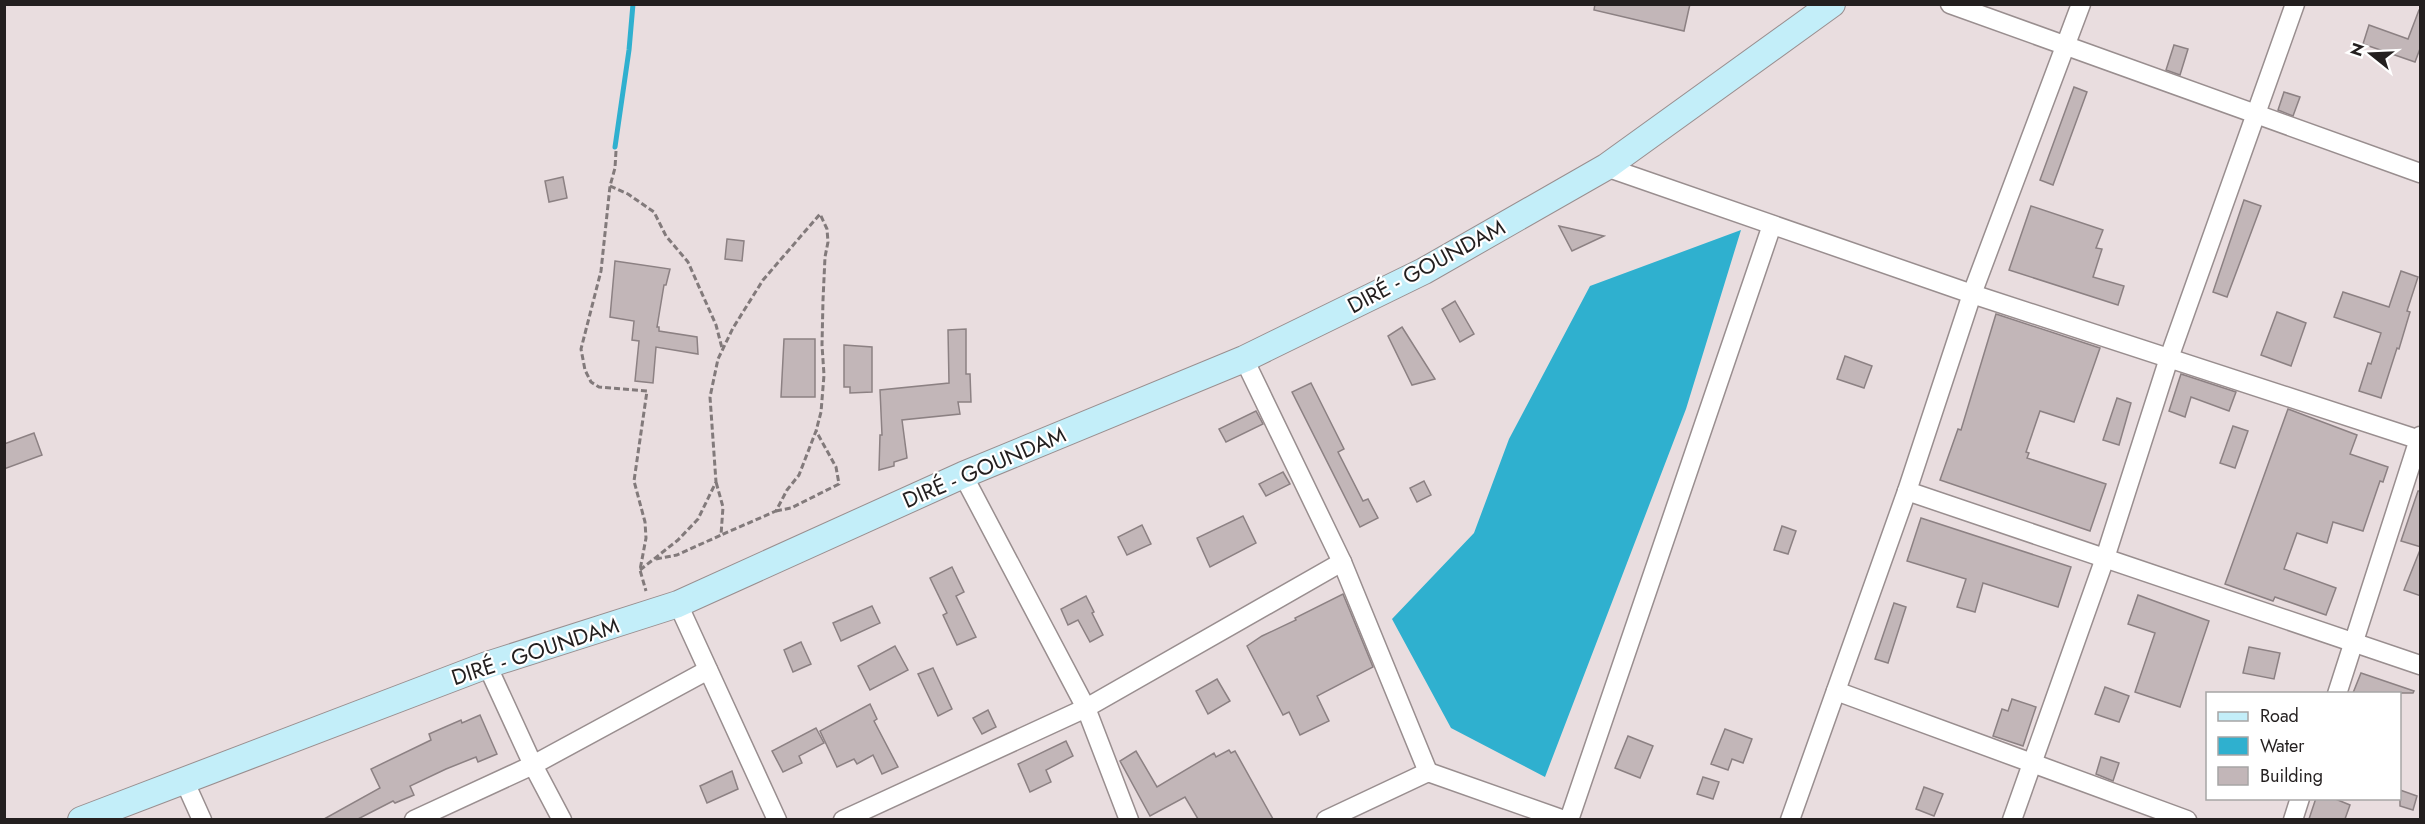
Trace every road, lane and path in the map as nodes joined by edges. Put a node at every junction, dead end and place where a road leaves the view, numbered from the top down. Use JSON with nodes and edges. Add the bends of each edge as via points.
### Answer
{"nodes":[{"id":1,"x":1832,"y":4,"type":"edge"},
{"id":2,"x":1950,"y":4,"type":"edge"},
{"id":3,"x":2081,"y":4,"type":"edge"},
{"id":4,"x":2295,"y":4,"type":"edge"},
{"id":5,"x":2066,"y":46,"type":"junction"},
{"id":6,"x":2257,"y":116,"type":"junction"},
{"id":7,"x":615,"y":151,"type":"dead end"},
{"id":8,"x":1606,"y":167,"type":"junction"},
{"id":9,"x":2421,"y":173,"type":"edge"},
{"id":10,"x":610,"y":186,"type":"junction"},
{"id":11,"x":1772,"y":225,"type":"junction"},
{"id":12,"x":1972,"y":294,"type":"junction"},
{"id":13,"x":722,"y":348,"type":"junction"},
{"id":14,"x":2169,"y":358,"type":"junction"},
{"id":15,"x":1244,"y":359,"type":"junction"},
{"id":16,"x":816,"y":431,"type":"junction"},
{"id":17,"x":2420,"y":438,"type":"edge"},
{"id":18,"x":963,"y":475,"type":"junction"},
{"id":19,"x":716,"y":482,"type":"junction"},
{"id":20,"x":1907,"y":491,"type":"junction"},
{"id":21,"x":776,"y":511,"type":"junction"},
{"id":22,"x":721,"y":535,"type":"junction"},
{"id":23,"x":2105,"y":558,"type":"junction"},
{"id":24,"x":656,"y":560,"type":"junction"},
{"id":25,"x":1342,"y":562,"type":"junction"},
{"id":26,"x":640,"y":570,"type":"junction"},
{"id":27,"x":678,"y":604,"type":"junction"},
{"id":28,"x":652,"y":612,"type":"junction"},
{"id":29,"x":2354,"y":643,"type":"junction"},
{"id":30,"x":487,"y":665,"type":"junction"},
{"id":31,"x":2421,"y":665,"type":"edge"},
{"id":32,"x":708,"y":670,"type":"junction"},
{"id":33,"x":1836,"y":691,"type":"junction"},
{"id":34,"x":2337,"y":692,"type":"edge"},
{"id":35,"x":1086,"y":708,"type":"junction"},
{"id":36,"x":2032,"y":763,"type":"junction"},
{"id":37,"x":533,"y":765,"type":"junction"},
{"id":38,"x":1428,"y":772,"type":"junction"},
{"id":39,"x":184,"y":780,"type":"junction"},
{"id":40,"x":2299,"y":800,"type":"edge"},
{"id":41,"x":81,"y":819,"type":"edge"},
{"id":42,"x":202,"y":819,"type":"edge"},
{"id":43,"x":414,"y":819,"type":"edge"},
{"id":44,"x":562,"y":819,"type":"edge"},
{"id":45,"x":777,"y":819,"type":"edge"},
{"id":46,"x":843,"y":819,"type":"edge"},
{"id":47,"x":1129,"y":819,"type":"edge"},
{"id":48,"x":1326,"y":819,"type":"edge"},
{"id":49,"x":1564,"y":819,"type":"edge"},
{"id":50,"x":1569,"y":819,"type":"edge"},
{"id":51,"x":1790,"y":819,"type":"edge"},
{"id":52,"x":2012,"y":819,"type":"edge"},
{"id":53,"x":2187,"y":819,"type":"edge"},
{"id":54,"x":2293,"y":819,"type":"edge"}],
"edges":[{"from":1,"to":8,"type":"main road","name":"DIRÉ - GOUNDAM"},
{"from":2,"to":5,"type":"street"},
{"from":3,"to":5,"type":"street"},
{"from":4,"to":6,"type":"street"},
{"from":5,"to":6,"type":"street"},
{"from":5,"to":12,"type":"street"},
{"from":6,"to":9,"type":"street"},
{"from":6,"to":14,"type":"street"},
{"from":7,"to":10,"type":"path"},
{"from":8,"to":11,"type":"street"},
{"from":8,"to":15,"type":"main road","name":"DIRÉ - GOUNDAM","via":[[1424,271]]},
{"from":10,"to":13,"type":"path","via":[[654,212],[666,236],[688,262],[716,324]]},
{"from":10,"to":26,"type":"path","via":[[601,271],[581,349],[591,382],[599,387],[647,391],[634,481],[645,522]]},
{"from":11,"to":12,"type":"street"},
{"from":11,"to":50,"type":"street"},
{"from":12,"to":14,"type":"street"},
{"from":12,"to":20,"type":"street"},
{"from":13,"to":16,"type":"path","via":[[763,280],[820,214],[828,242],[823,300],[824,375]]},
{"from":13,"to":19,"type":"path","via":[[710,397]]},
{"from":14,"to":17,"type":"street"},
{"from":14,"to":23,"type":"street"},
{"from":15,"to":18,"type":"main road","name":"DIRÉ - GOUNDAM"},
{"from":15,"to":25,"type":"street"},
{"from":16,"to":21,"type":"path","via":[[799,475]]},
{"from":16,"to":21,"type":"path","via":[[836,467],[839,484],[791,508]]},
{"from":17,"to":29,"type":"street"},
{"from":18,"to":27,"type":"main road","name":"DIRÉ - GOUNDAM"},
{"from":18,"to":35,"type":"street"},
{"from":19,"to":22,"type":"path","via":[[723,507]]},
{"from":19,"to":24,"type":"path","via":[[698,519]]},
{"from":20,"to":23,"type":"street"},
{"from":20,"to":33,"type":"street"},
{"from":21,"to":22,"type":"path"},
{"from":22,"to":24,"type":"path"},
{"from":23,"to":29,"type":"street"},
{"from":23,"to":36,"type":"street"},
{"from":24,"to":26,"type":"path"},
{"from":25,"to":35,"type":"street"},
{"from":25,"to":38,"type":"street"},
{"from":26,"to":28,"type":"path"},
{"from":27,"to":28,"type":"main road","name":"DIRÉ - GOUNDAM"},
{"from":27,"to":32,"type":"street"},
{"from":28,"to":30,"type":"main road","name":"DIRÉ - GOUNDAM"},
{"from":29,"to":31,"type":"street"},
{"from":29,"to":34,"type":"street"},
{"from":30,"to":37,"type":"street"},
{"from":30,"to":39,"type":"main road","name":"DIRÉ - GOUNDAM"},
{"from":32,"to":37,"type":"street"},
{"from":32,"to":45,"type":"street"},
{"from":33,"to":36,"type":"street"},
{"from":33,"to":51,"type":"street"},
{"from":35,"to":46,"type":"street"},
{"from":35,"to":47,"type":"street"},
{"from":36,"to":52,"type":"street"},
{"from":36,"to":53,"type":"street"},
{"from":37,"to":43,"type":"street"},
{"from":37,"to":44,"type":"street"},
{"from":38,"to":48,"type":"street"},
{"from":38,"to":49,"type":"street"},
{"from":39,"to":41,"type":"main road","name":"DIRÉ - GOUNDAM"},
{"from":39,"to":42,"type":"street"},
{"from":40,"to":54,"type":"street"}]}
